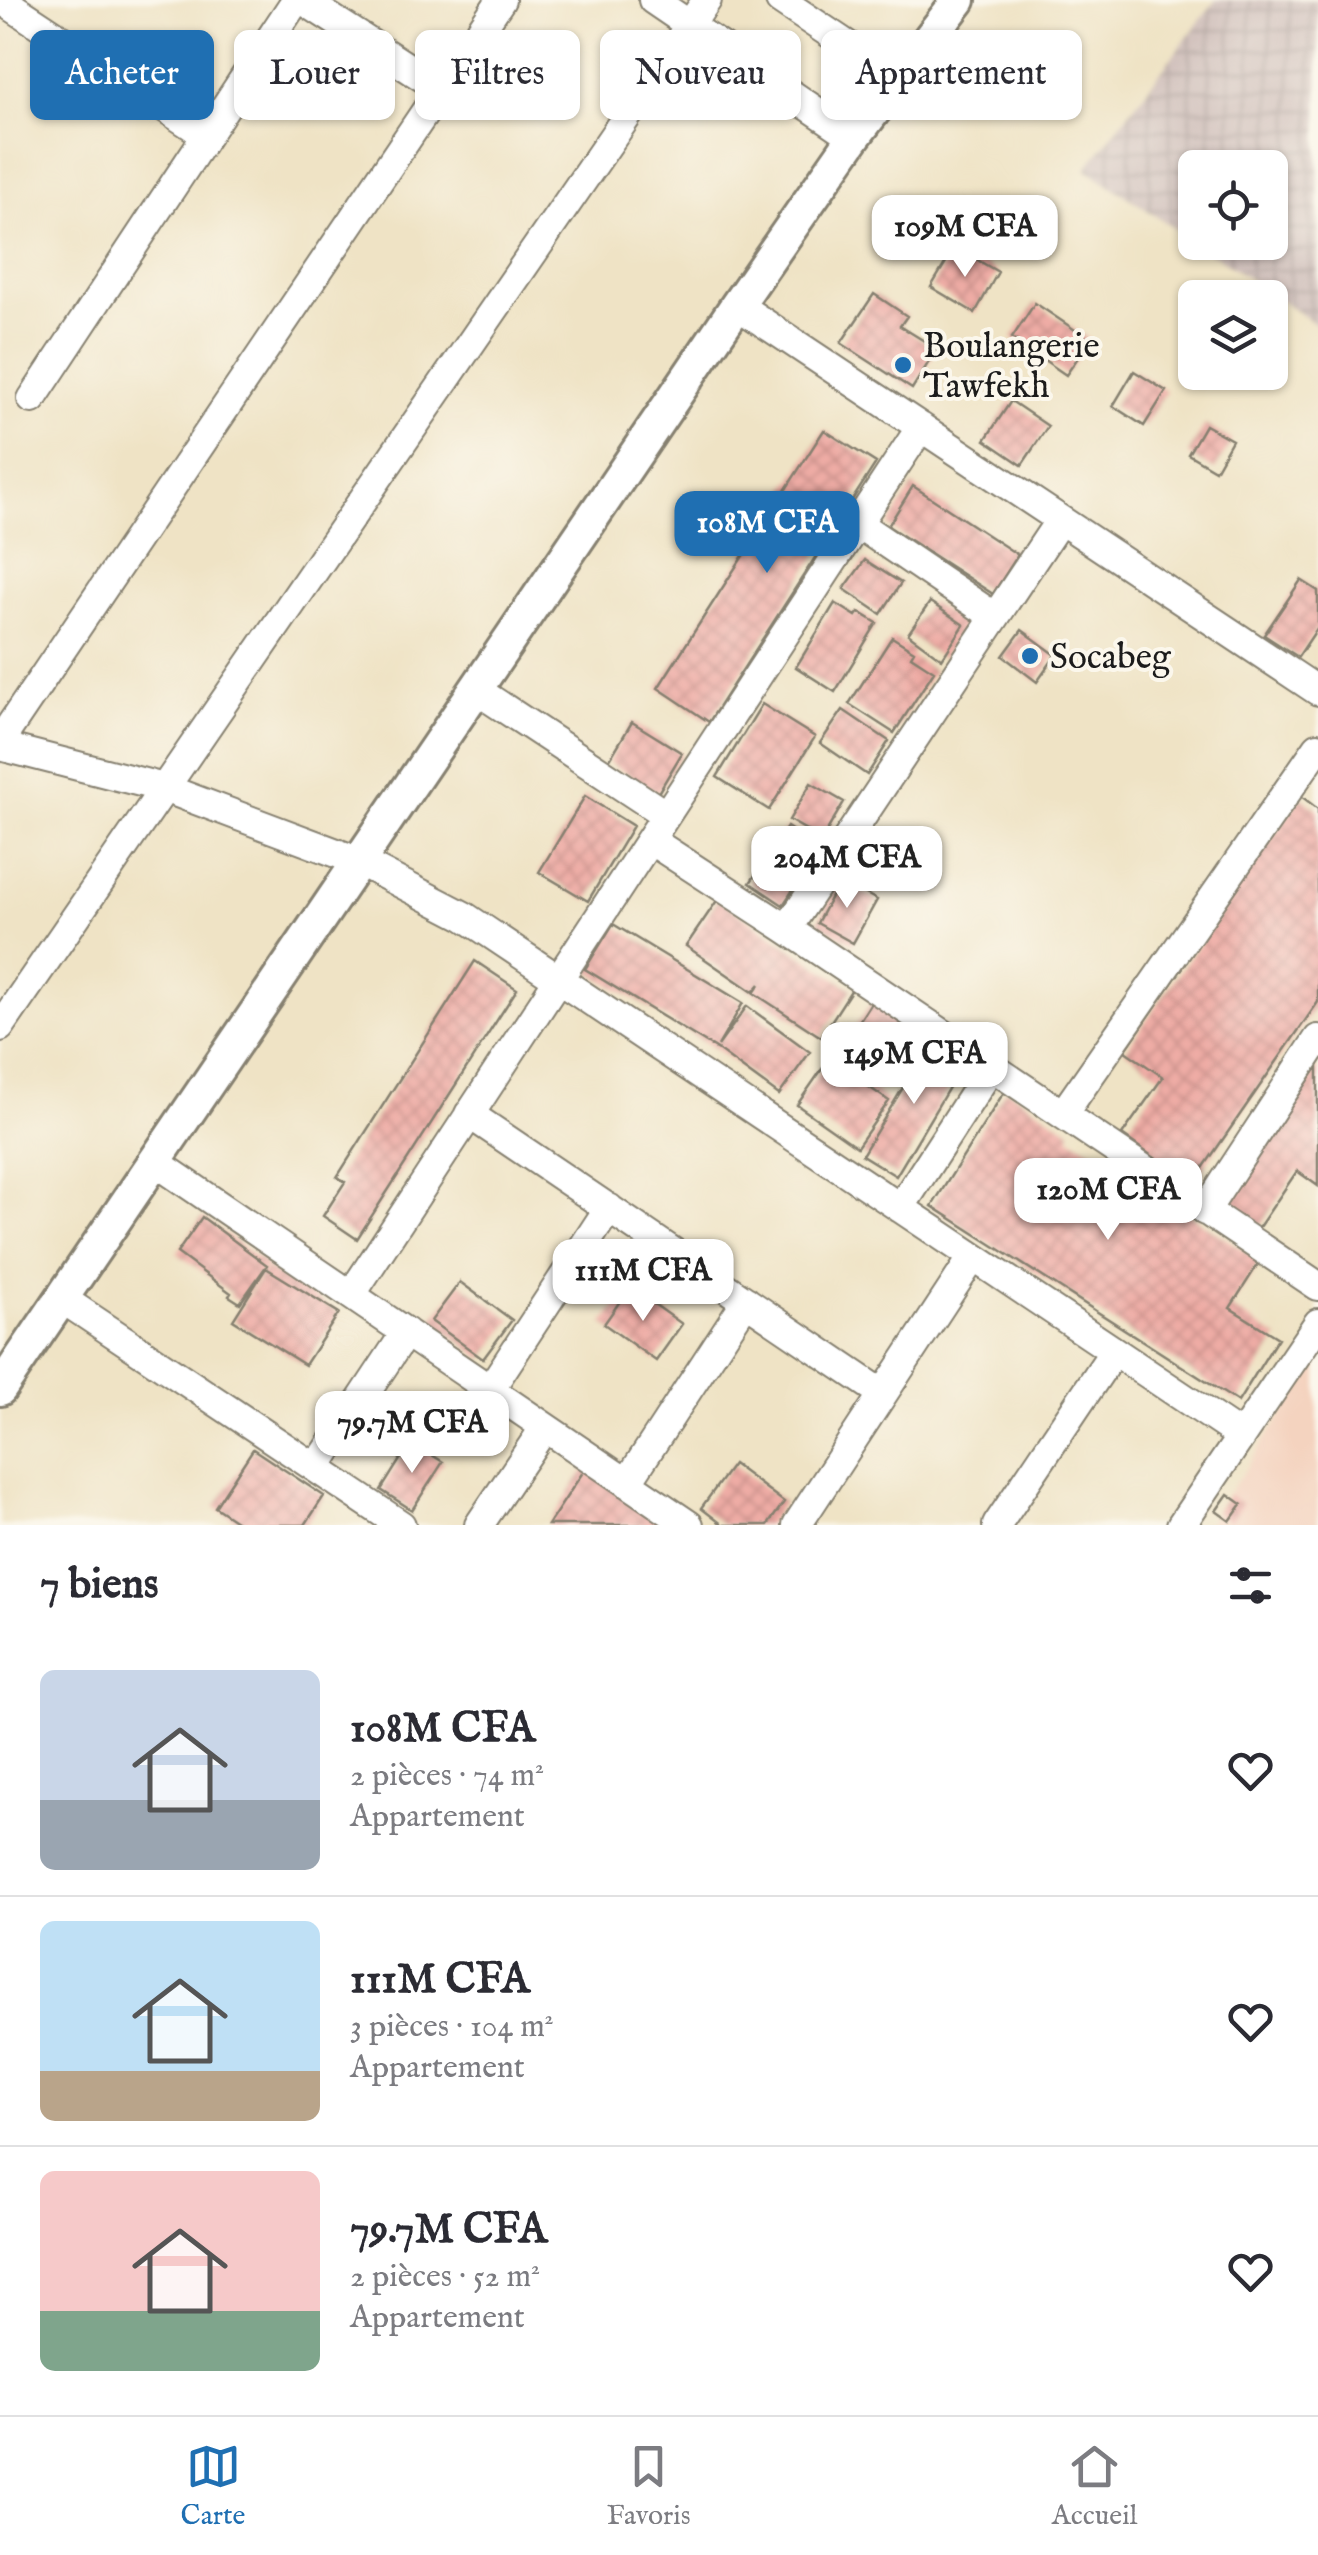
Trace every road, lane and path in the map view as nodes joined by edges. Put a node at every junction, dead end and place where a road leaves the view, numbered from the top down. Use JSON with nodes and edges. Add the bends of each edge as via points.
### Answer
{"nodes":[{"id":1,"x":2,"y":0,"type":"edge"},
{"id":2,"x":299,"y":0,"type":"edge"},
{"id":3,"x":501,"y":0,"type":"edge"},
{"id":4,"x":652,"y":0,"type":"edge"},
{"id":5,"x":707,"y":0,"type":"edge"},
{"id":6,"x":780,"y":0,"type":"edge"},
{"id":7,"x":959,"y":0,"type":"edge"},
{"id":8,"x":690,"y":25,"type":"junction"},
{"id":9,"x":481,"y":30,"type":"edge"},
{"id":10,"x":824,"y":30,"type":"edge"},
{"id":11,"x":936,"y":30,"type":"edge"},
{"id":12,"x":415,"y":73,"type":"edge"},
{"id":13,"x":420,"y":120,"type":"edge"},
{"id":14,"x":867,"y":120,"type":"edge"},
{"id":15,"x":206,"y":136,"type":"junction"},
{"id":16,"x":854,"y":137,"type":"junction"},
{"id":17,"x":736,"y":305,"type":"junction"},
{"id":18,"x":32,"y":399,"type":"dead end"},
{"id":19,"x":921,"y":428,"type":"junction"},
{"id":20,"x":1060,"y":520,"type":"junction"},
{"id":21,"x":858,"y":524,"type":"junction"},
{"id":22,"x":995,"y":618,"type":"junction"},
{"id":23,"x":475,"y":689,"type":"junction"},
{"id":24,"x":1318,"y":692,"type":"edge"},
{"id":25,"x":0,"y":743,"type":"edge"},
{"id":26,"x":1318,"y":747,"type":"edge"},
{"id":27,"x":164,"y":788,"type":"junction"},
{"id":28,"x":666,"y":815,"type":"junction"},
{"id":29,"x":650,"y":840,"type":"junction"},
{"id":30,"x":358,"y":862,"type":"junction"},
{"id":31,"x":787,"y":929,"type":"junction"},
{"id":32,"x":558,"y":980,"type":"junction"},
{"id":33,"x":0,"y":1027,"type":"edge"},
{"id":34,"x":1318,"y":1039,"type":"edge"},
{"id":35,"x":992,"y":1066,"type":"junction"},
{"id":36,"x":469,"y":1114,"type":"junction"},
{"id":37,"x":1062,"y":1114,"type":"junction"},
{"id":38,"x":154,"y":1161,"type":"junction"},
{"id":39,"x":608,"y":1208,"type":"junction"},
{"id":40,"x":900,"y":1208,"type":"junction"},
{"id":41,"x":1205,"y":1210,"type":"junction"},
{"id":42,"x":973,"y":1256,"type":"junction"},
{"id":43,"x":1318,"y":1286,"type":"edge"},
{"id":44,"x":350,"y":1295,"type":"junction"},
{"id":45,"x":61,"y":1298,"type":"junction"},
{"id":46,"x":746,"y":1301,"type":"junction"},
{"id":47,"x":1318,"y":1323,"type":"edge"},
{"id":48,"x":406,"y":1332,"type":"junction"},
{"id":49,"x":1114,"y":1351,"type":"junction"},
{"id":50,"x":0,"y":1389,"type":"edge"},
{"id":51,"x":490,"y":1390,"type":"junction"},
{"id":52,"x":883,"y":1394,"type":"junction"},
{"id":53,"x":544,"y":1427,"type":"junction"},
{"id":54,"x":1241,"y":1436,"type":"junction"},
{"id":55,"x":316,"y":1468,"type":"junction"},
{"id":56,"x":626,"y":1483,"type":"junction"},
{"id":57,"x":401,"y":1525,"type":"edge"},
{"id":58,"x":479,"y":1525,"type":"edge"},
{"id":59,"x":688,"y":1525,"type":"edge"},
{"id":60,"x":797,"y":1525,"type":"edge"},
{"id":61,"x":997,"y":1525,"type":"edge"},
{"id":62,"x":1181,"y":1525,"type":"edge"}],
"edges":[{"from":1,"to":15,"type":"street"},
{"from":2,"to":12,"type":"street"},
{"from":2,"to":15,"type":"street"},
{"from":3,"to":9,"type":"street"},
{"from":4,"to":8,"type":"street"},
{"from":5,"to":8,"type":"street"},
{"from":6,"to":10,"type":"street"},
{"from":7,"to":11,"type":"street"},
{"from":8,"to":16,"type":"street"},
{"from":8,"to":27,"type":"street"},
{"from":13,"to":25,"type":"street"},
{"from":14,"to":16,"type":"street"},
{"from":15,"to":18,"type":"street"},
{"from":16,"to":17,"type":"street"},
{"from":17,"to":19,"type":"street"},
{"from":17,"to":23,"type":"street"},
{"from":19,"to":20,"type":"street"},
{"from":19,"to":21,"type":"street"},
{"from":20,"to":22,"type":"street"},
{"from":20,"to":24,"type":"street"},
{"from":21,"to":22,"type":"street"},
{"from":21,"to":28,"type":"street"},
{"from":22,"to":31,"type":"street"},
{"from":23,"to":28,"type":"street"},
{"from":23,"to":30,"type":"street"},
{"from":25,"to":27,"type":"street"},
{"from":26,"to":37,"type":"street"},
{"from":27,"to":30,"type":"street"},
{"from":27,"to":33,"type":"street"},
{"from":28,"to":29,"type":"street"},
{"from":29,"to":31,"type":"street"},
{"from":29,"to":32,"type":"street"},
{"from":30,"to":32,"type":"street","via":[[464,916]]},
{"from":30,"to":38,"type":"street"},
{"from":31,"to":35,"type":"street"},
{"from":32,"to":36,"type":"street"},
{"from":32,"to":40,"type":"street"},
{"from":34,"to":41,"type":"street"},
{"from":35,"to":37,"type":"street"},
{"from":35,"to":40,"type":"street"},
{"from":36,"to":39,"type":"street"},
{"from":36,"to":44,"type":"street"},
{"from":37,"to":41,"type":"street"},
{"from":38,"to":44,"type":"street"},
{"from":38,"to":45,"type":"street"},
{"from":39,"to":46,"type":"street"},
{"from":39,"to":51,"type":"street"},
{"from":40,"to":42,"type":"street"},
{"from":41,"to":43,"type":"street"},
{"from":42,"to":49,"type":"street"},
{"from":42,"to":52,"type":"street"},
{"from":44,"to":48,"type":"street"},
{"from":45,"to":50,"type":"street"},
{"from":45,"to":55,"type":"street"},
{"from":46,"to":52,"type":"street"},
{"from":46,"to":56,"type":"street"},
{"from":47,"to":54,"type":"street"},
{"from":48,"to":51,"type":"street"},
{"from":48,"to":55,"type":"street"},
{"from":49,"to":54,"type":"street"},
{"from":49,"to":61,"type":"street"},
{"from":51,"to":53,"type":"street"},
{"from":52,"to":60,"type":"street"},
{"from":53,"to":56,"type":"street"},
{"from":53,"to":58,"type":"street"},
{"from":54,"to":62,"type":"street"},
{"from":55,"to":57,"type":"street"},
{"from":56,"to":59,"type":"street"}]}
